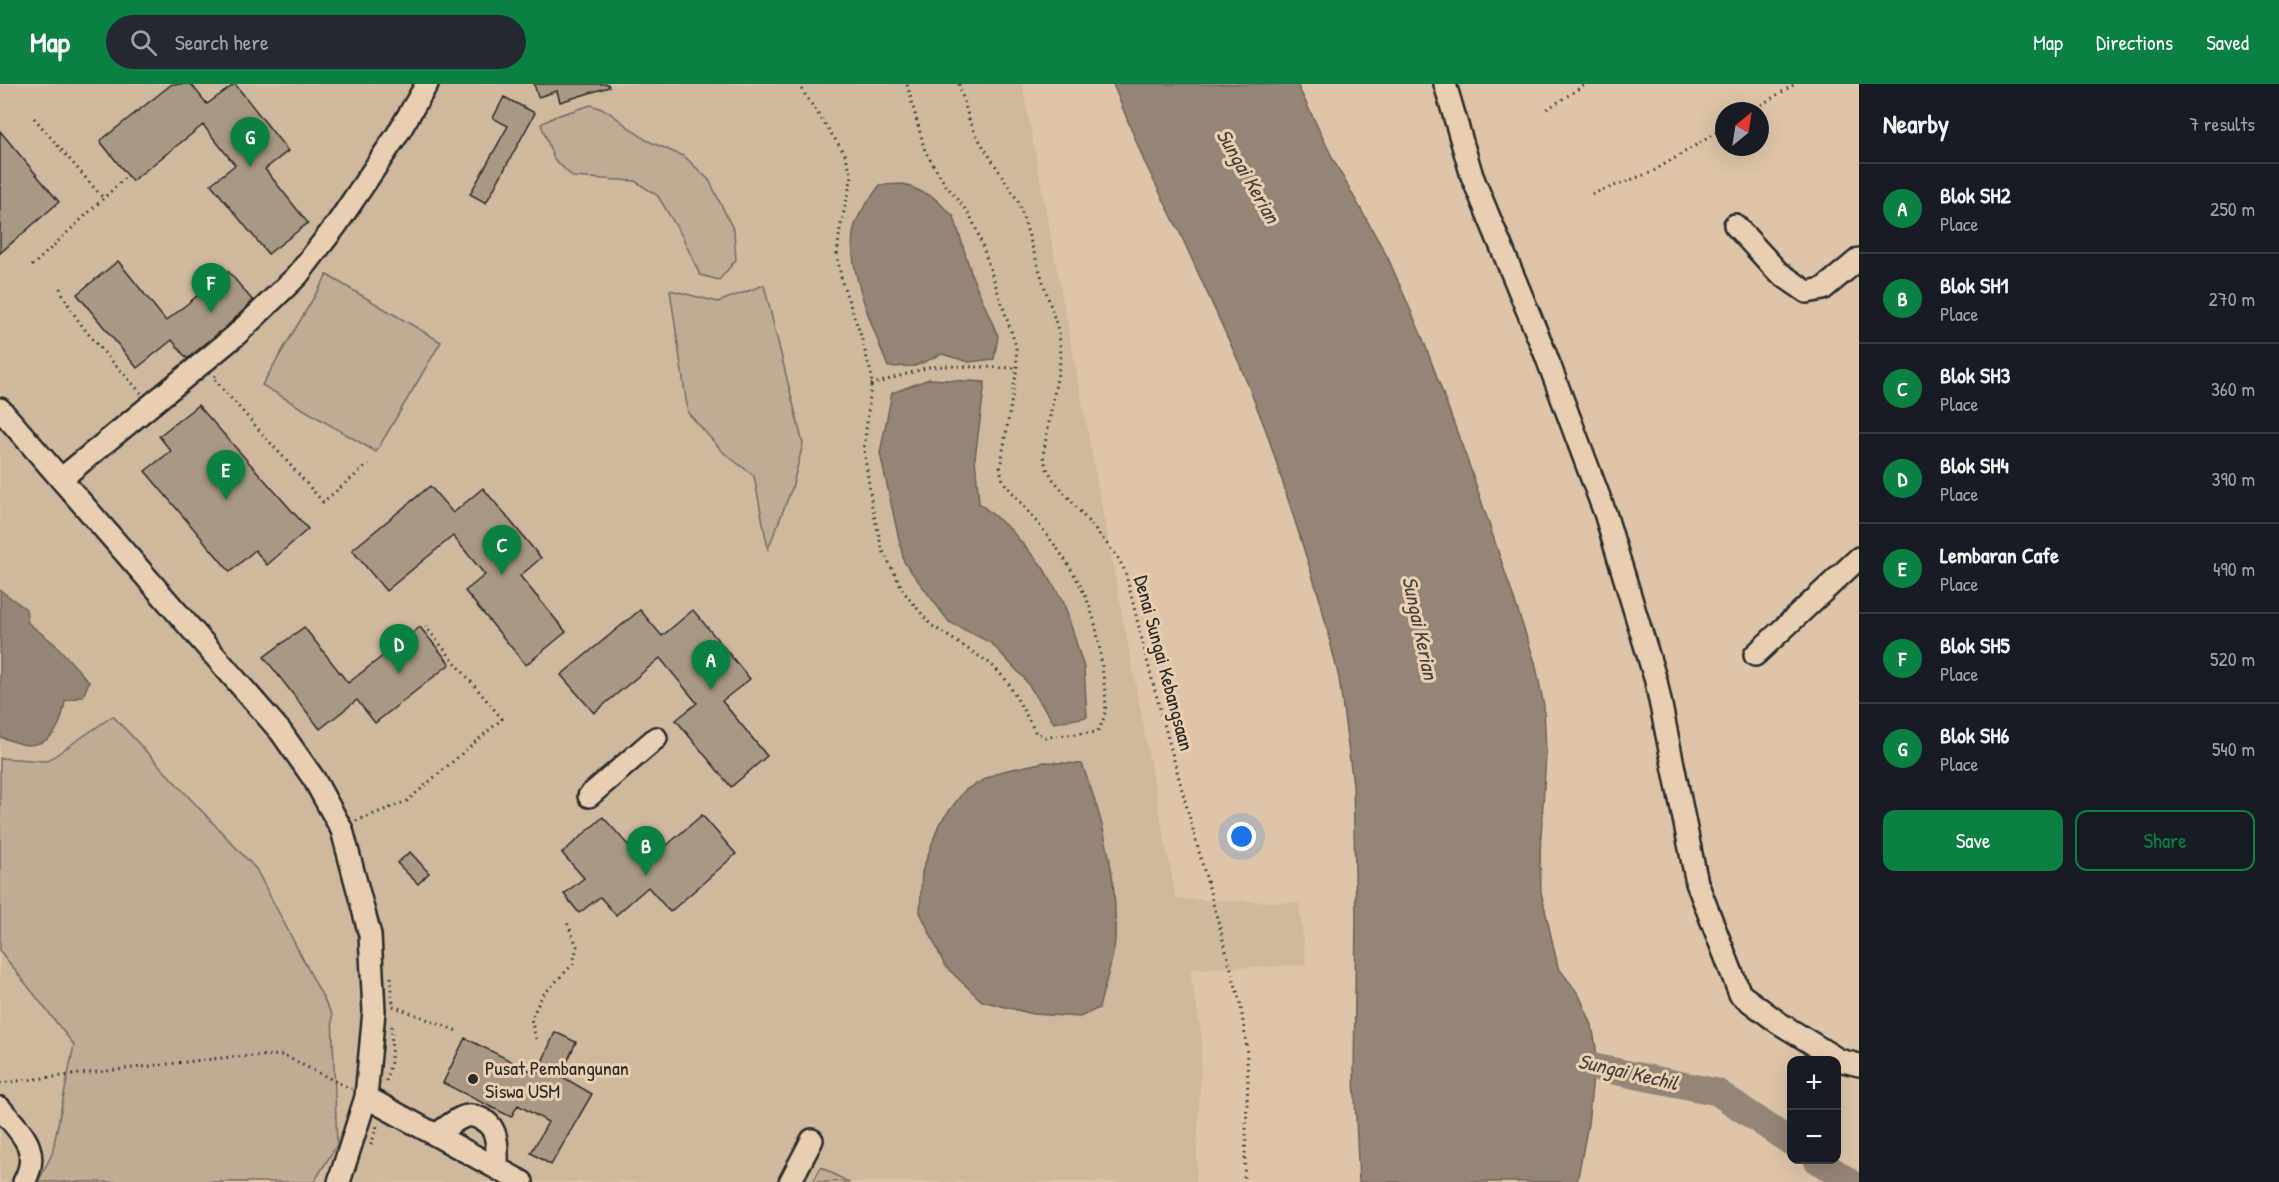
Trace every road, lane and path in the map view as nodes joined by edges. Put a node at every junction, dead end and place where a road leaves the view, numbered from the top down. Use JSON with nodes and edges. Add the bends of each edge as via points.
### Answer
{"nodes":[{"id":1,"x":427,"y":84,"type":"edge"},
{"id":2,"x":798,"y":84,"type":"edge"},
{"id":3,"x":907,"y":84,"type":"edge"},
{"id":4,"x":959,"y":84,"type":"edge"},
{"id":5,"x":1445,"y":84,"type":"edge"},
{"id":6,"x":1586,"y":84,"type":"edge"},
{"id":7,"x":1795,"y":84,"type":"edge"},
{"id":8,"x":1766,"y":102,"type":"edge"},
{"id":9,"x":1546,"y":109,"type":"dead end"},
{"id":10,"x":34,"y":118,"type":"dead end"},
{"id":11,"x":1715,"y":134,"type":"edge"},
{"id":12,"x":125,"y":178,"type":"dead end"},
{"id":13,"x":1592,"y":194,"type":"dead end"},
{"id":14,"x":103,"y":198,"type":"junction"},
{"id":15,"x":1735,"y":225,"type":"dead end"},
{"id":16,"x":1859,"y":260,"type":"edge"},
{"id":17,"x":32,"y":266,"type":"dead end"},
{"id":18,"x":60,"y":288,"type":"dead end"},
{"id":19,"x":1017,"y":368,"type":"junction"},
{"id":20,"x":222,"y":371,"type":"dead end"},
{"id":21,"x":871,"y":385,"type":"junction"},
{"id":22,"x":148,"y":400,"type":"dead end"},
{"id":23,"x":0,"y":409,"type":"edge"},
{"id":24,"x":370,"y":463,"type":"dead end"},
{"id":25,"x":62,"y":478,"type":"junction"},
{"id":26,"x":1859,"y":558,"type":"edge"},
{"id":27,"x":425,"y":626,"type":"dead end"},
{"id":28,"x":1755,"y":655,"type":"dead end"},
{"id":29,"x":656,"y":738,"type":"dead end"},
{"id":30,"x":589,"y":796,"type":"dead end"},
{"id":31,"x":351,"y":823,"type":"dead end"},
{"id":32,"x":566,"y":920,"type":"dead end"},
{"id":33,"x":393,"y":1006,"type":"dead end"},
{"id":34,"x":457,"y":1031,"type":"dead end"},
{"id":35,"x":536,"y":1039,"type":"dead end"},
{"id":36,"x":1859,"y":1065,"type":"edge"},
{"id":37,"x":0,"y":1083,"type":"edge"},
{"id":38,"x":366,"y":1097,"type":"junction"},
{"id":39,"x":0,"y":1108,"type":"edge"},
{"id":40,"x":437,"y":1134,"type":"junction"},
{"id":41,"x":812,"y":1140,"type":"dead end"},
{"id":42,"x":497,"y":1168,"type":"junction"},
{"id":43,"x":24,"y":1182,"type":"edge"},
{"id":44,"x":339,"y":1182,"type":"edge"},
{"id":45,"x":522,"y":1182,"type":"edge"},
{"id":46,"x":790,"y":1182,"type":"edge"},
{"id":47,"x":1244,"y":1182,"type":"edge"}],
"edges":[{"from":1,"to":25,"type":"street","via":[[338,224],[297,276],[235,336]]},
{"from":2,"to":21,"type":"path","via":[[844,154],[852,176],[837,255]]},
{"from":3,"to":19,"type":"path","via":[[925,151],[970,215],[979,236],[1016,346]]},
{"from":4,"to":47,"type":"path","name":"Denai Sungai Kebangsaan","via":[[976,135],[1018,201],[1059,333],[1061,356],[1043,454],[1046,467],[1118,556],[1125,571],[1240,1002],[1248,1080]]},
{"from":5,"to":36,"type":"street","via":[[1472,176],[1605,513],[1656,681],[1697,883],[1740,994],[1839,1060]]},
{"from":6,"to":9,"type":"path"},
{"from":7,"to":8,"type":"path"},
{"from":10,"to":14,"type":"path"},
{"from":11,"to":13,"type":"path","via":[[1652,172]]},
{"from":12,"to":14,"type":"path"},
{"from":14,"to":17,"type":"path"},
{"from":15,"to":16,"type":"street","via":[[1778,272],[1808,292],[1823,289]]},
{"from":18,"to":22,"type":"path","via":[[78,321]]},
{"from":19,"to":21,"type":"path","via":[[929,367]]},
{"from":19,"to":21,"type":"path","via":[[1000,469],[1004,482],[1061,553],[1084,594],[1097,631],[1107,706],[1097,732],[1046,737],[1036,733],[1007,681],[992,664],[931,625],[904,592],[882,549],[872,506],[864,449]]},
{"from":20,"to":24,"type":"path","via":[[213,378],[323,502]]},
{"from":23,"to":25,"type":"street"},
{"from":25,"to":38,"type":"street","via":[[281,732],[314,778],[342,830],[370,935],[374,1011]]},
{"from":26,"to":28,"type":"street"},
{"from":27,"to":31,"type":"path","via":[[502,719],[407,801]]},
{"from":29,"to":30,"type":"street"},
{"from":32,"to":35,"type":"path","via":[[577,946],[573,964],[542,996],[531,1019]]},
{"from":33,"to":34,"type":"path"},
{"from":37,"to":38,"type":"path","via":[[230,1057],[283,1055]]},
{"from":38,"to":40,"type":"street"},
{"from":38,"to":44,"type":"street"},
{"from":39,"to":43,"type":"street","via":[[30,1148],[32,1167]]},
{"from":40,"to":42,"type":"street"},
{"from":40,"to":42,"type":"street","via":[[462,1117],[483,1119],[496,1139]]},
{"from":41,"to":46,"type":"street"},
{"from":42,"to":45,"type":"street"}]}
